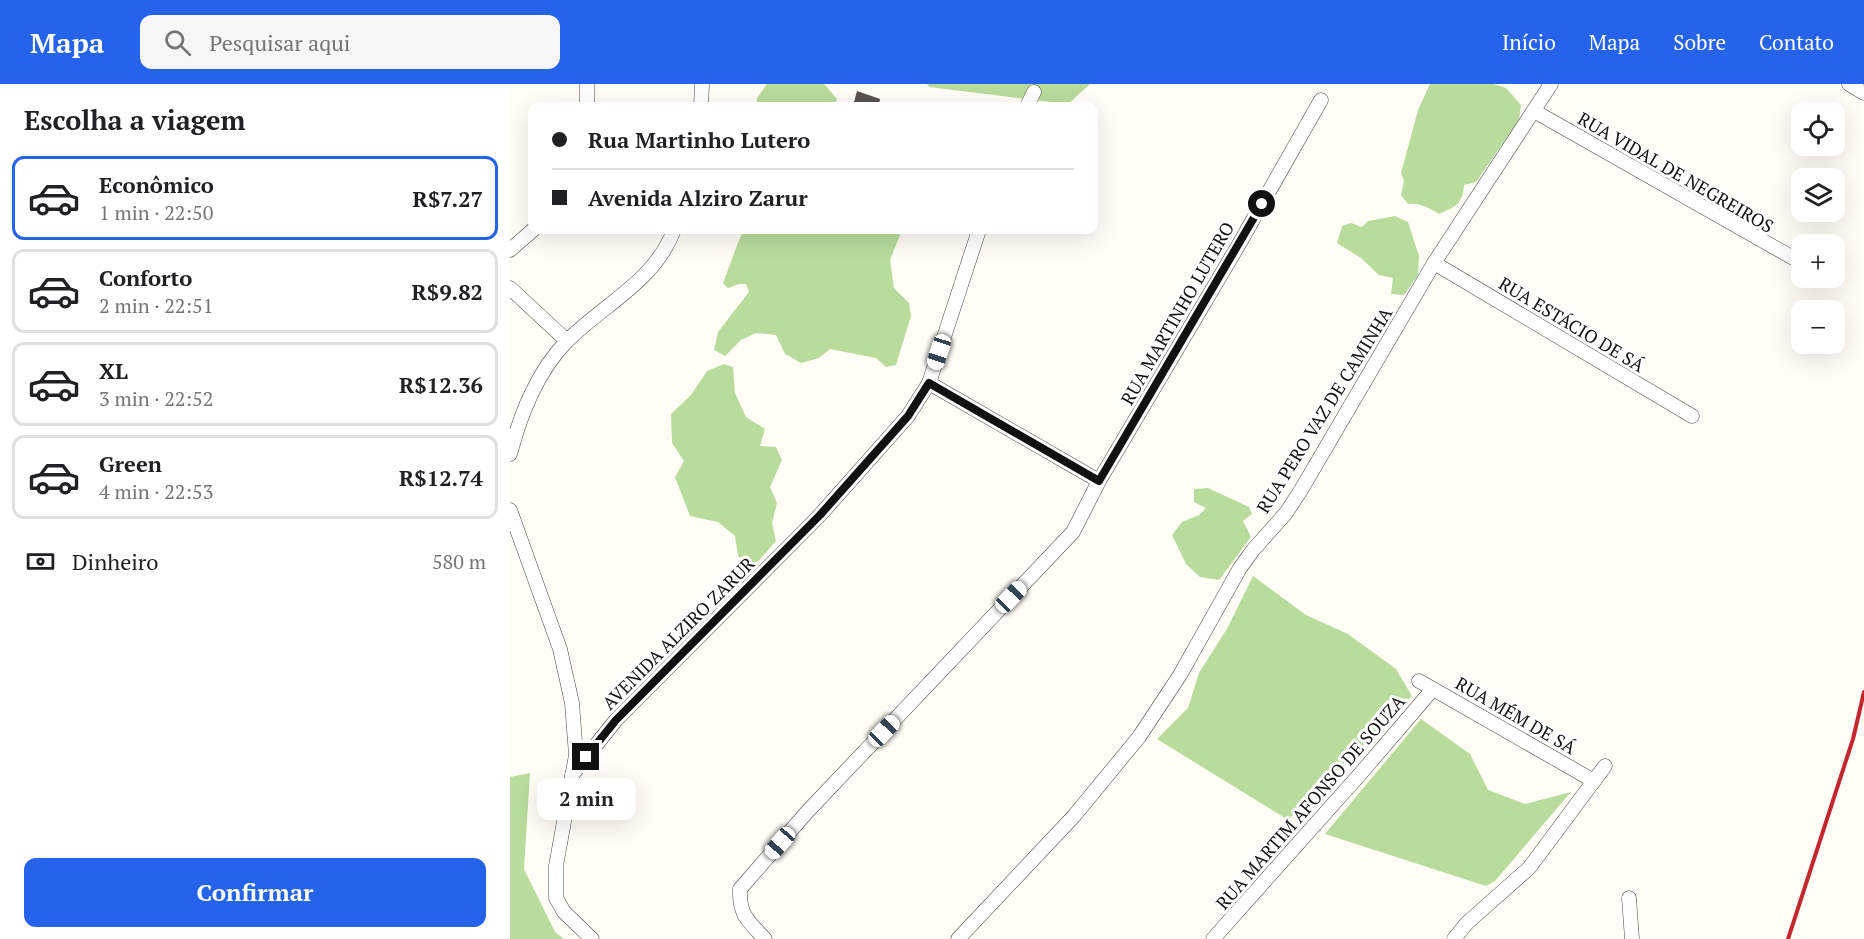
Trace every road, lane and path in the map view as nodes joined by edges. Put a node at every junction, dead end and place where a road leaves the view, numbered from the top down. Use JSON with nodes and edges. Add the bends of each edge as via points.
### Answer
{"nodes":[{"id":1,"x":587,"y":84,"type":"edge"},
{"id":2,"x":702,"y":84,"type":"edge"},
{"id":3,"x":1551,"y":84,"type":"edge"},
{"id":4,"x":1849,"y":84,"type":"edge"},
{"id":5,"x":1034,"y":92,"type":"dead end"},
{"id":6,"x":1864,"y":93,"type":"edge"},
{"id":7,"x":1321,"y":100,"type":"dead end"},
{"id":8,"x":587,"y":102,"type":"edge"},
{"id":9,"x":701,"y":102,"type":"edge"},
{"id":10,"x":1029,"y":102,"type":"edge"},
{"id":11,"x":1534,"y":111,"type":"junction"},
{"id":12,"x":528,"y":234,"type":"edge"},
{"id":13,"x":672,"y":234,"type":"edge"},
{"id":14,"x":979,"y":234,"type":"edge"},
{"id":15,"x":510,"y":250,"type":"edge"},
{"id":16,"x":1791,"y":257,"type":"edge"},
{"id":17,"x":1434,"y":263,"type":"junction"},
{"id":18,"x":510,"y":288,"type":"edge"},
{"id":19,"x":567,"y":341,"type":"junction"},
{"id":20,"x":929,"y":383,"type":"junction"},
{"id":21,"x":1692,"y":416,"type":"dead end"},
{"id":22,"x":510,"y":454,"type":"edge"},
{"id":23,"x":1099,"y":481,"type":"junction"},
{"id":24,"x":510,"y":510,"type":"edge"},
{"id":25,"x":1419,"y":681,"type":"dead end"},
{"id":26,"x":1433,"y":689,"type":"junction"},
{"id":27,"x":1605,"y":766,"type":"dead end"},
{"id":28,"x":572,"y":775,"type":"junction"},
{"id":29,"x":1594,"y":781,"type":"junction"},
{"id":30,"x":1629,"y":898,"type":"dead end"},
{"id":31,"x":592,"y":939,"type":"edge"},
{"id":32,"x":765,"y":939,"type":"edge"},
{"id":33,"x":958,"y":939,"type":"edge"},
{"id":34,"x":1213,"y":939,"type":"edge"},
{"id":35,"x":1454,"y":939,"type":"edge"},
{"id":36,"x":1632,"y":939,"type":"edge"}],
"edges":[{"from":1,"to":8,"type":"street"},
{"from":2,"to":9,"type":"street"},
{"from":3,"to":11,"type":"street","name":"RUA PERO VAZ DE CAMINHA"},
{"from":4,"to":6,"type":"street"},
{"from":5,"to":10,"type":"street"},
{"from":7,"to":23,"type":"street","name":"RUA MARTINHO LUTERO"},
{"from":11,"to":16,"type":"street","name":"RUA VIDAL DE NEGREIROS"},
{"from":11,"to":17,"type":"street","name":"RUA PERO VAZ DE CAMINHA"},
{"from":12,"to":15,"type":"street"},
{"from":13,"to":19,"type":"street","via":[[658,260],[633,286]]},
{"from":14,"to":20,"type":"street","name":"AVENIDA ALZIRO ZARUR"},
{"from":17,"to":21,"type":"street","name":"RUA ESTÁCIO DE SÁ"},
{"from":17,"to":33,"type":"street","name":"RUA PERO VAZ DE CAMINHA","via":[[1301,490],[1240,568],[1180,675],[1139,737],[1074,816]]},
{"from":18,"to":19,"type":"street"},
{"from":19,"to":22,"type":"street","via":[[529,397]]},
{"from":20,"to":23,"type":"street"},
{"from":20,"to":28,"type":"street","name":"AVENIDA ALZIRO ZARUR","via":[[902,422],[820,515],[616,720]]},
{"from":23,"to":32,"type":"street","name":"RUA MARTINHO LUTERO","via":[[1073,532],[807,812],[740,889],[742,914]]},
{"from":24,"to":28,"type":"street","via":[[560,649],[572,703],[576,755]]},
{"from":25,"to":26,"type":"street","name":"RUA MÉM DE SÁ"},
{"from":26,"to":29,"type":"street","name":"RUA MÉM DE SÁ"},
{"from":26,"to":34,"type":"street","name":"RUA MARTIM AFONSO DE SOUZA"},
{"from":27,"to":29,"type":"street"},
{"from":28,"to":31,"type":"street","name":"AVENIDA ALZIRO ZARUR","via":[[556,866],[556,898],[564,912]]},
{"from":29,"to":35,"type":"street","via":[[1529,868]]},
{"from":30,"to":36,"type":"street"}]}
